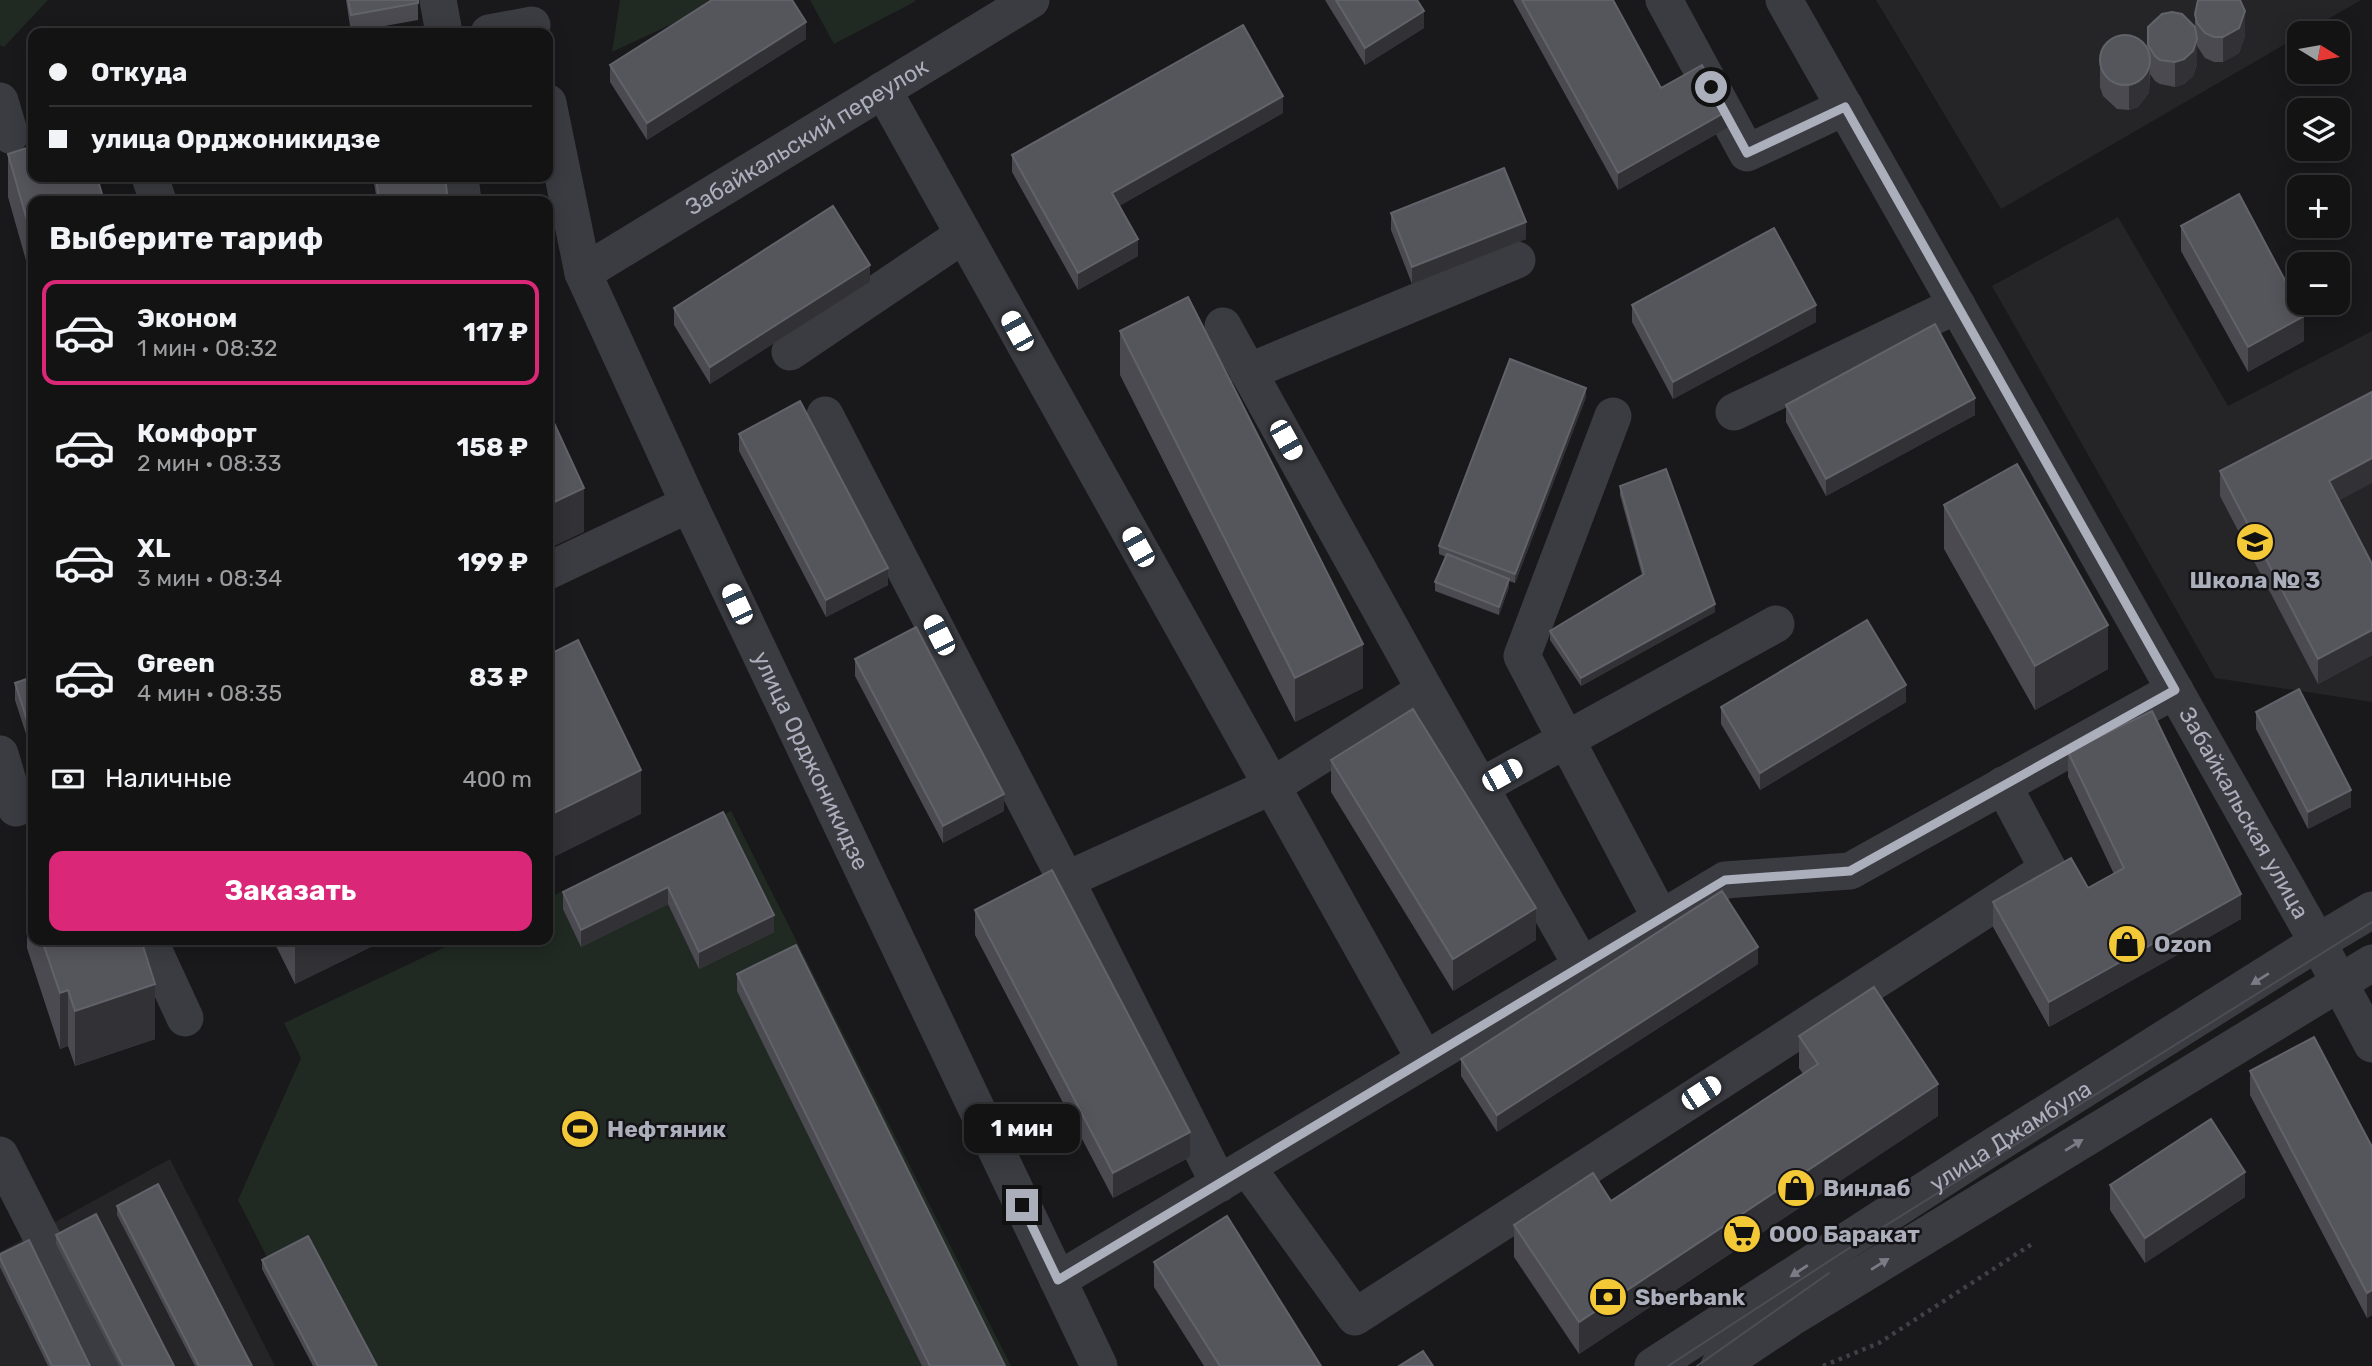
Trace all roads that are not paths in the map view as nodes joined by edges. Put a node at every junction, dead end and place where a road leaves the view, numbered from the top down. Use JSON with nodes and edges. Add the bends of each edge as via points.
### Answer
{"nodes":[{"id":1,"x":438,"y":0,"type":"edge"},
{"id":2,"x":1031,"y":0,"type":"edge"},
{"id":3,"x":1664,"y":0,"type":"edge"},
{"id":4,"x":1784,"y":0,"type":"edge"},
{"id":5,"x":531,"y":19,"type":"edge"},
{"id":6,"x":443,"y":28,"type":"edge"},
{"id":7,"x":504,"y":28,"type":"edge"},
{"id":8,"x":883,"y":90,"type":"junction"},
{"id":9,"x":1845,"y":107,"type":"junction"},
{"id":10,"x":553,"y":127,"type":"edge"},
{"id":11,"x":963,"y":235,"type":"junction"},
{"id":12,"x":1517,"y":260,"type":"dead end"},
{"id":13,"x":583,"y":273,"type":"junction"},
{"id":14,"x":1957,"y":305,"type":"junction"},
{"id":15,"x":1223,"y":326,"type":"dead end"},
{"id":16,"x":790,"y":352,"type":"dead end"},
{"id":17,"x":1248,"y":372,"type":"junction"},
{"id":18,"x":1734,"y":412,"type":"dead end"},
{"id":19,"x":825,"y":415,"type":"dead end"},
{"id":20,"x":1613,"y":416,"type":"dead end"},
{"id":21,"x":689,"y":504,"type":"junction"},
{"id":22,"x":553,"y":569,"type":"edge"},
{"id":23,"x":1776,"y":624,"type":"dead end"},
{"id":24,"x":1425,"y":690,"type":"junction"},
{"id":25,"x":2175,"y":690,"type":"junction"},
{"id":26,"x":1566,"y":739,"type":"junction"},
{"id":27,"x":0,"y":754,"type":"edge"},
{"id":28,"x":2003,"y":785,"type":"junction"},
{"id":29,"x":1272,"y":786,"type":"junction"},
{"id":30,"x":1480,"y":787,"type":"junction"},
{"id":31,"x":16,"y":808,"type":"edge"},
{"id":32,"x":1066,"y":880,"type":"junction"},
{"id":33,"x":2372,"y":911,"type":"edge"},
{"id":34,"x":1661,"y":919,"type":"junction"},
{"id":35,"x":2318,"y":942,"type":"junction"},
{"id":36,"x":151,"y":945,"type":"edge"},
{"id":37,"x":2372,"y":963,"type":"edge"},
{"id":38,"x":1582,"y":966,"type":"junction"},
{"id":39,"x":2340,"y":981,"type":"junction"},
{"id":40,"x":185,"y":1018,"type":"dead end"},
{"id":41,"x":2372,"y":1044,"type":"edge"},
{"id":42,"x":1425,"y":1060,"type":"junction"},
{"id":43,"x":0,"y":1155,"type":"edge"},
{"id":44,"x":1233,"y":1175,"type":"junction"},
{"id":45,"x":1058,"y":1280,"type":"junction"},
{"id":46,"x":107,"y":1366,"type":"edge"},
{"id":47,"x":1099,"y":1366,"type":"edge"},
{"id":48,"x":1653,"y":1366,"type":"edge"},
{"id":49,"x":1718,"y":1366,"type":"edge"}],
"edges":[{"from":1,"to":6,"type":"street"},
{"from":2,"to":8,"type":"street","name":"Забайкальский переулок"},
{"from":3,"to":9,"type":"street","via":[[1747,153]]},
{"from":4,"to":9,"type":"street","name":"Забайкальская улица"},
{"from":5,"to":7,"type":"street"},
{"from":8,"to":11,"type":"street"},
{"from":8,"to":13,"type":"street","name":"Забайкальский переулок"},
{"from":9,"to":14,"type":"street","name":"Забайкальская улица"},
{"from":10,"to":13,"type":"street","name":"улица Орджоникидзе"},
{"from":11,"to":16,"type":"street"},
{"from":11,"to":29,"type":"street"},
{"from":12,"to":17,"type":"street"},
{"from":13,"to":21,"type":"street","name":"улица Орджоникидзе"},
{"from":14,"to":18,"type":"street"},
{"from":14,"to":25,"type":"street","name":"Забайкальская улица"},
{"from":15,"to":17,"type":"street"},
{"from":17,"to":24,"type":"street"},
{"from":19,"to":32,"type":"street"},
{"from":20,"to":26,"type":"street","via":[[1522,656]]},
{"from":21,"to":22,"type":"street"},
{"from":21,"to":45,"type":"street","name":"улица Орджоникидзе"},
{"from":23,"to":26,"type":"street"},
{"from":24,"to":29,"type":"street"},
{"from":24,"to":30,"type":"street"},
{"from":25,"to":28,"type":"street"},
{"from":25,"to":35,"type":"street","name":"Забайкальская улица"},
{"from":26,"to":30,"type":"street"},
{"from":26,"to":34,"type":"street"},
{"from":27,"to":31,"type":"street"},
{"from":28,"to":34,"type":"street","via":[[1850,871],[1725,880]]},
{"from":28,"to":44,"type":"street","via":[[2048,869],[1355,1317]]},
{"from":29,"to":32,"type":"street"},
{"from":29,"to":42,"type":"street"},
{"from":30,"to":38,"type":"street"},
{"from":32,"to":44,"type":"street"},
{"from":33,"to":35,"type":"street","name":"улица Джамбула"},
{"from":34,"to":38,"type":"street"},
{"from":35,"to":39,"type":"street","name":"Забайкальская улица"},
{"from":35,"to":48,"type":"street","name":"улица Джамбула","one_way":true},
{"from":36,"to":40,"type":"street"},
{"from":37,"to":39,"type":"street","name":"улица Джамбула"},
{"from":38,"to":42,"type":"street"},
{"from":39,"to":41,"type":"street","name":"Забайкальская улица"},
{"from":49,"to":39,"type":"street","name":"улица Джамбула","one_way":true},
{"from":42,"to":44,"type":"street"},
{"from":43,"to":46,"type":"street"},
{"from":44,"to":45,"type":"street"},
{"from":45,"to":47,"type":"street","name":"улица Орджоникидзе"}]}
